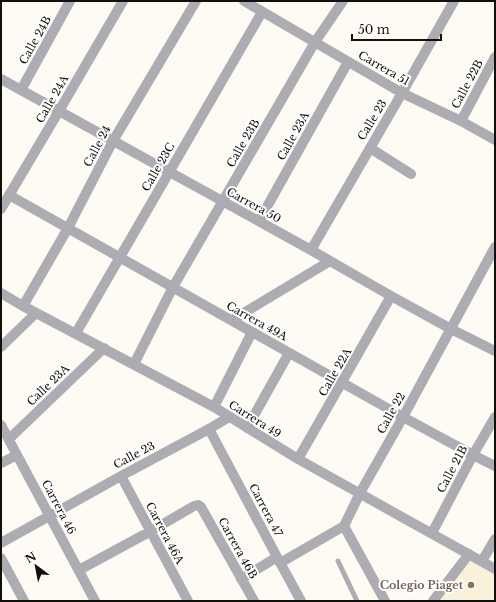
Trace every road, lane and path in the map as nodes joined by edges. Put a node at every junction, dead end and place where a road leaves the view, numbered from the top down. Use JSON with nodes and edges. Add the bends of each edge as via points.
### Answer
{"nodes":[{"id":1,"x":70,"y":1,"type":"edge"},
{"id":2,"x":123,"y":1,"type":"edge"},
{"id":3,"x":196,"y":1,"type":"edge"},
{"id":4,"x":244,"y":1,"type":"edge"},
{"id":5,"x":343,"y":1,"type":"edge"},
{"id":6,"x":454,"y":1,"type":"edge"},
{"id":7,"x":262,"y":12,"type":"junction"},
{"id":8,"x":315,"y":42,"type":"junction"},
{"id":9,"x":495,"y":58,"type":"edge"},
{"id":10,"x":348,"y":62,"type":"junction"},
{"id":11,"x":1,"y":79,"type":"edge"},
{"id":12,"x":20,"y":90,"type":"junction"},
{"id":13,"x":402,"y":93,"type":"junction"},
{"id":14,"x":59,"y":111,"type":"junction"},
{"id":15,"x":461,"y":121,"type":"junction"},
{"id":16,"x":495,"y":140,"type":"edge"},
{"id":17,"x":113,"y":141,"type":"junction"},
{"id":18,"x":370,"y":148,"type":"junction"},
{"id":19,"x":169,"y":172,"type":"junction"},
{"id":20,"x":411,"y":174,"type":"dead end"},
{"id":21,"x":10,"y":195,"type":"junction"},
{"id":22,"x":223,"y":202,"type":"junction"},
{"id":23,"x":1,"y":209,"type":"edge"},
{"id":24,"x":258,"y":221,"type":"junction"},
{"id":25,"x":68,"y":228,"type":"junction"},
{"id":26,"x":495,"y":247,"type":"edge"},
{"id":27,"x":311,"y":250,"type":"junction"},
{"id":28,"x":120,"y":257,"type":"junction"},
{"id":29,"x":330,"y":261,"type":"junction"},
{"id":30,"x":174,"y":287,"type":"junction"},
{"id":31,"x":1,"y":293,"type":"edge"},
{"id":32,"x":391,"y":296,"type":"junction"},
{"id":33,"x":23,"y":306,"type":"junction"},
{"id":34,"x":36,"y":313,"type":"junction"},
{"id":35,"x":232,"y":320,"type":"junction"},
{"id":36,"x":451,"y":329,"type":"junction"},
{"id":37,"x":252,"y":332,"type":"junction"},
{"id":38,"x":76,"y":334,"type":"junction"},
{"id":39,"x":1,"y":347,"type":"edge"},
{"id":40,"x":104,"y":348,"type":"junction"},
{"id":41,"x":495,"y":351,"type":"edge"},
{"id":42,"x":289,"y":353,"type":"junction"},
{"id":43,"x":134,"y":364,"type":"junction"},
{"id":44,"x":342,"y":383,"type":"junction"},
{"id":45,"x":214,"y":407,"type":"junction"},
{"id":46,"x":229,"y":416,"type":"junction"},
{"id":47,"x":403,"y":417,"type":"junction"},
{"id":48,"x":495,"y":417,"type":"edge"},
{"id":49,"x":1,"y":425,"type":"edge"},
{"id":50,"x":247,"y":428,"type":"junction"},
{"id":51,"x":209,"y":429,"type":"junction"},
{"id":52,"x":9,"y":439,"type":"junction"},
{"id":53,"x":17,"y":455,"type":"junction"},
{"id":54,"x":473,"y":455,"type":"junction"},
{"id":55,"x":298,"y":459,"type":"junction"},
{"id":56,"x":1,"y":463,"type":"edge"},
{"id":57,"x":495,"y":466,"type":"edge"},
{"id":58,"x":121,"y":476,"type":"junction"},
{"id":59,"x":360,"y":493,"type":"junction"},
{"id":60,"x":49,"y":515,"type":"junction"},
{"id":61,"x":344,"y":526,"type":"junction"},
{"id":62,"x":151,"y":531,"type":"junction"},
{"id":63,"x":432,"y":532,"type":"junction"},
{"id":64,"x":495,"y":539,"type":"edge"},
{"id":65,"x":1,"y":543,"type":"edge"},
{"id":66,"x":469,"y":554,"type":"junction"},
{"id":67,"x":1,"y":558,"type":"edge"},
{"id":68,"x":279,"y":560,"type":"junction"},
{"id":69,"x":338,"y":561,"type":"dead end"},
{"id":70,"x":482,"y":562,"type":"junction"},
{"id":71,"x":495,"y":569,"type":"edge"},
{"id":72,"x":79,"y":570,"type":"junction"},
{"id":73,"x":241,"y":579,"type":"junction"},
{"id":74,"x":24,"y":601,"type":"edge"},
{"id":75,"x":95,"y":601,"type":"edge"},
{"id":76,"x":188,"y":601,"type":"edge"},
{"id":77,"x":254,"y":601,"type":"edge"},
{"id":78,"x":301,"y":601,"type":"edge"},
{"id":79,"x":357,"y":601,"type":"edge"},
{"id":80,"x":385,"y":601,"type":"edge"},
{"id":81,"x":432,"y":601,"type":"edge"}],
"edges":[{"from":1,"to":12,"type":"street","name":"Calle 24B"},
{"from":2,"to":14,"type":"street","name":"Calle 24A"},
{"from":3,"to":17,"type":"street","name":"Calle 24"},
{"from":4,"to":7,"type":"street","name":"Carrera 51"},
{"from":5,"to":8,"type":"street","name":"Calle 23B"},
{"from":6,"to":13,"type":"street","name":"Calle 23"},
{"from":7,"to":8,"type":"street","name":"Carrera 51"},
{"from":7,"to":19,"type":"street","name":"Calle 23C"},
{"from":8,"to":10,"type":"street","name":"Carrera 51"},
{"from":8,"to":22,"type":"street","name":"Calle 23B"},
{"from":9,"to":15,"type":"street","name":"Calle 22B"},
{"from":10,"to":13,"type":"street","name":"Carrera 51"},
{"from":10,"to":24,"type":"street","name":"Calle 23A"},
{"from":11,"to":12,"type":"street","name":"Carrera 50"},
{"from":12,"to":14,"type":"street","name":"Carrera 50"},
{"from":13,"to":15,"type":"street","name":"Carrera 51"},
{"from":13,"to":18,"type":"street","name":"Calle 23"},
{"from":14,"to":17,"type":"street","name":"Carrera 50"},
{"from":14,"to":21,"type":"street","name":"Calle 24A"},
{"from":15,"to":16,"type":"street","name":"Carrera 51"},
{"from":17,"to":19,"type":"street","name":"Carrera 50"},
{"from":17,"to":25,"type":"street","name":"Calle 24"},
{"from":18,"to":20,"type":"street"},
{"from":18,"to":27,"type":"street","name":"Calle 23"},
{"from":19,"to":22,"type":"street","name":"Carrera 50"},
{"from":19,"to":28,"type":"street","name":"Calle 23C"},
{"from":21,"to":23,"type":"street","name":"Calle 24A"},
{"from":21,"to":25,"type":"street","name":"Carrera 49A"},
{"from":22,"to":24,"type":"street","name":"Carrera 50"},
{"from":22,"to":30,"type":"street","name":"Calle 23B"},
{"from":24,"to":27,"type":"street","name":"Carrera 50"},
{"from":25,"to":28,"type":"street","name":"Carrera 49A"},
{"from":25,"to":33,"type":"street","name":"Calle 24"},
{"from":26,"to":36,"type":"street","name":"Calle 22"},
{"from":27,"to":29,"type":"street","name":"Carrera 50"},
{"from":28,"to":30,"type":"street","name":"Carrera 49A"},
{"from":28,"to":38,"type":"street","name":"Calle 23C"},
{"from":29,"to":32,"type":"street","name":"Carrera 50"},
{"from":29,"to":35,"type":"street"},
{"from":30,"to":35,"type":"street","name":"Carrera 49A"},
{"from":30,"to":43,"type":"street","name":"Calle 23B"},
{"from":31,"to":33,"type":"street","name":"Carrera 49"},
{"from":32,"to":36,"type":"street","name":"Carrera 50"},
{"from":32,"to":44,"type":"street","name":"Calle 22A"},
{"from":33,"to":34,"type":"street","name":"Carrera 49"},
{"from":34,"to":38,"type":"street","name":"Carrera 49"},
{"from":34,"to":39,"type":"street"},
{"from":35,"to":37,"type":"street","name":"Carrera 49A"},
{"from":36,"to":41,"type":"street","name":"Carrera 50"},
{"from":36,"to":47,"type":"street","name":"Calle 22"},
{"from":37,"to":42,"type":"street","name":"Carrera 49A"},
{"from":37,"to":45,"type":"street"},
{"from":38,"to":40,"type":"street","name":"Carrera 49"},
{"from":40,"to":43,"type":"street","name":"Carrera 49"},
{"from":40,"to":52,"type":"street","name":"Calle 23A"},
{"from":42,"to":44,"type":"street","name":"Carrera 49A"},
{"from":42,"to":50,"type":"street"},
{"from":43,"to":45,"type":"street","name":"Carrera 49"},
{"from":44,"to":47,"type":"street","name":"Carrera 49A"},
{"from":44,"to":55,"type":"street","name":"Calle 22A"},
{"from":45,"to":46,"type":"street","name":"Carrera 49"},
{"from":46,"to":50,"type":"street","name":"Carrera 49"},
{"from":46,"to":51,"type":"street","name":"Calle 23"},
{"from":47,"to":54,"type":"street","name":"Carrera 49A"},
{"from":47,"to":59,"type":"street","name":"Calle 22"},
{"from":48,"to":54,"type":"street","name":"Calle 21B"},
{"from":49,"to":52,"type":"street","name":"Carrera 46"},
{"from":50,"to":55,"type":"street","name":"Carrera 49"},
{"from":51,"to":58,"type":"street","name":"Calle 23"},
{"from":51,"to":68,"type":"street","name":"Carrera 47"},
{"from":52,"to":53,"type":"street","name":"Carrera 46"},
{"from":53,"to":56,"type":"street"},
{"from":53,"to":60,"type":"street","name":"Carrera 46"},
{"from":54,"to":57,"type":"street","name":"Carrera 49A"},
{"from":54,"to":63,"type":"street","name":"Calle 21B"},
{"from":55,"to":59,"type":"street","name":"Carrera 49"},
{"from":58,"to":60,"type":"street","name":"Calle 23"},
{"from":58,"to":62,"type":"street","name":"Carrera 46A"},
{"from":59,"to":61,"type":"street","name":"Calle 22"},
{"from":59,"to":63,"type":"street","name":"Carrera 49"},
{"from":60,"to":65,"type":"street","name":"Calle 23"},
{"from":60,"to":72,"type":"street","name":"Carrera 46"},
{"from":61,"to":68,"type":"street"},
{"from":61,"to":80,"type":"street"},
{"from":62,"to":72,"type":"street"},
{"from":62,"to":73,"type":"street","name":"Carrera 46B","via":[[194,506],[201,506]]},
{"from":62,"to":76,"type":"street","name":"Carrera 46A"},
{"from":63,"to":66,"type":"street","name":"Carrera 49"},
{"from":64,"to":70,"type":"street"},
{"from":66,"to":70,"type":"street","name":"Carrera 49"},
{"from":66,"to":81,"type":"street"},
{"from":67,"to":74,"type":"street"},
{"from":68,"to":73,"type":"street"},
{"from":68,"to":78,"type":"street","name":"Carrera 47"},
{"from":69,"to":79,"type":"lane"},
{"from":70,"to":71,"type":"street","name":"Carrera 49"},
{"from":72,"to":75,"type":"street","name":"Carrera 46"},
{"from":73,"to":77,"type":"street","name":"Carrera 46B"}]}
